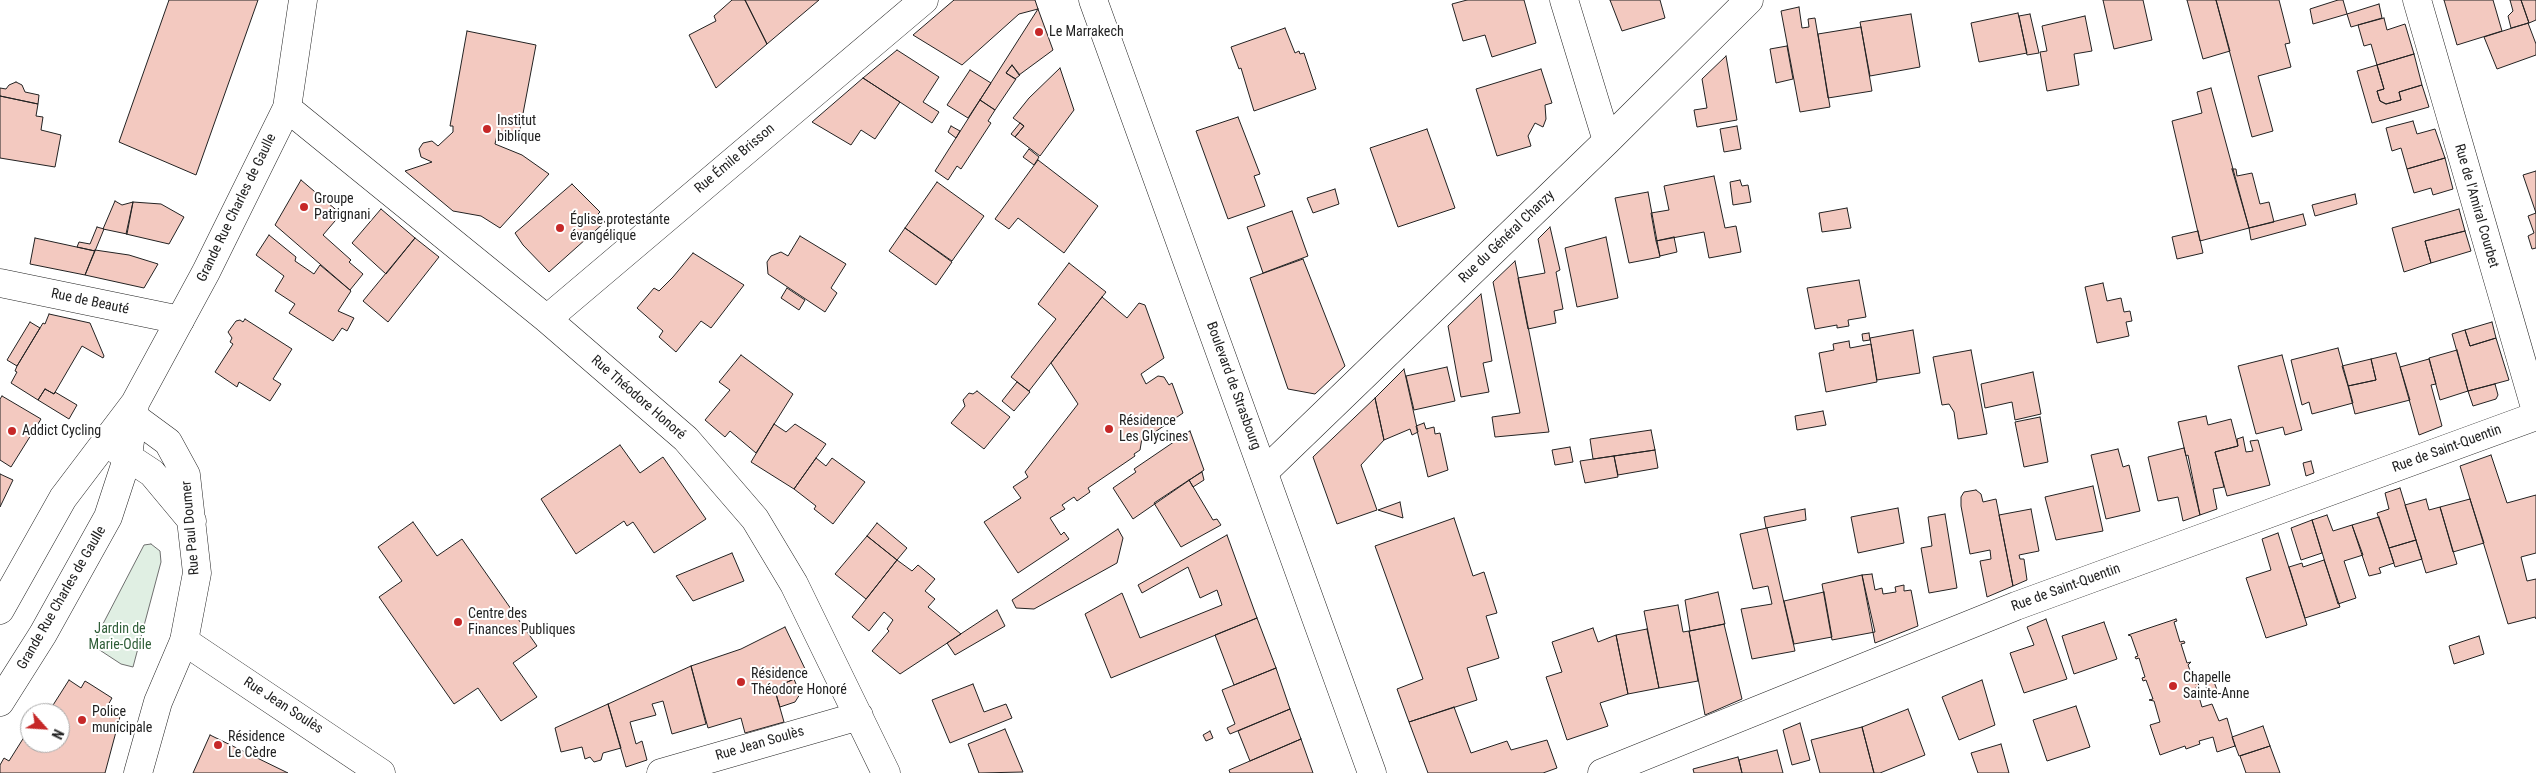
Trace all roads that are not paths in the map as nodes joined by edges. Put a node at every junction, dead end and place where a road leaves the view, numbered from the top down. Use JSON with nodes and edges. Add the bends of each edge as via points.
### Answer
{"nodes":[{"id":1,"x":303,"y":0,"type":"edge"},
{"id":2,"x":924,"y":0,"type":"edge"},
{"id":3,"x":1093,"y":0,"type":"edge"},
{"id":4,"x":1564,"y":0,"type":"edge"},
{"id":5,"x":1749,"y":0,"type":"edge"},
{"id":6,"x":2417,"y":0,"type":"edge"},
{"id":7,"x":287,"y":108,"type":"junction"},
{"id":8,"x":1607,"y":141,"type":"junction"},
{"id":9,"x":0,"y":283,"type":"edge"},
{"id":10,"x":547,"y":319,"type":"junction"},
{"id":11,"x":180,"y":320,"type":"junction"},
{"id":12,"x":135,"y":410,"type":"junction"},
{"id":13,"x":2536,"y":411,"type":"edge"},
{"id":14,"x":2536,"y":416,"type":"edge"},
{"id":15,"x":117,"y":449,"type":"junction"},
{"id":16,"x":1264,"y":472,"type":"junction"},
{"id":17,"x":192,"y":521,"type":"junction"},
{"id":18,"x":0,"y":610,"type":"edge"},
{"id":19,"x":184,"y":641,"type":"junction"},
{"id":20,"x":0,"y":702,"type":"edge"},
{"id":21,"x":858,"y":716,"type":"junction"},
{"id":22,"x":138,"y":773,"type":"edge"},
{"id":23,"x":381,"y":773,"type":"edge"},
{"id":24,"x":661,"y":773,"type":"edge"},
{"id":25,"x":886,"y":773,"type":"edge"},
{"id":26,"x":1372,"y":773,"type":"edge"},
{"id":27,"x":1602,"y":773,"type":"edge"}],
"edges":[{"from":1,"to":7,"type":"street","name":"Grande Rue Charles de Gaulle"},
{"from":2,"to":10,"type":"street","name":"Rue Émile Brisson"},
{"from":3,"to":16,"type":"street","name":"Boulevard de Strasbourg"},
{"from":4,"to":8,"type":"street"},
{"from":5,"to":8,"type":"street","name":"Rue du Général Chanzy"},
{"from":6,"to":13,"type":"street","name":"Rue de l'Amiral Courbet"},
{"from":7,"to":10,"type":"street","name":"Rue Théodore Honoré"},
{"from":7,"to":11,"type":"street","name":"Grande Rue Charles de Gaulle"},
{"from":8,"to":16,"type":"street","name":"Rue du Général Chanzy"},
{"from":9,"to":11,"type":"street","name":"Rue de Beauté"},
{"from":10,"to":21,"type":"street","name":"Rue Théodore Honoré","via":[[686,438],[755,519],[794,584]]},
{"from":11,"to":12,"type":"street","name":"Grande Rue Charles de Gaulle"},
{"from":12,"to":15,"type":"street","name":"Grande Rue Charles de Gaulle"},
{"from":12,"to":17,"type":"street","name":"Rue Paul Doumer","via":[[175,453],[186,475]]},
{"from":14,"to":27,"type":"street","name":"Rue de Saint-Quentin","via":[[2016,606]]},
{"from":15,"to":17,"type":"street","via":[[152,472]]},
{"from":15,"to":18,"type":"street","name":"Grande Rue Charles de Gaulle","via":[[63,498]]},
{"from":15,"to":20,"type":"street","name":"Grande Rue Charles de Gaulle","via":[[108,517],[95,545]]},
{"from":16,"to":26,"type":"street","name":"Boulevard de Strasbourg"},
{"from":17,"to":19,"type":"street","name":"Rue Paul Doumer","via":[[197,573]]},
{"from":19,"to":22,"type":"street","name":"Rue Paul Doumer","via":[[158,702]]},
{"from":19,"to":23,"type":"street","name":"Rue Jean Soulès"},
{"from":21,"to":24,"type":"street","name":"Rue Jean Soulès"},
{"from":21,"to":25,"type":"street","name":"Rue Théodore Honoré"}]}
